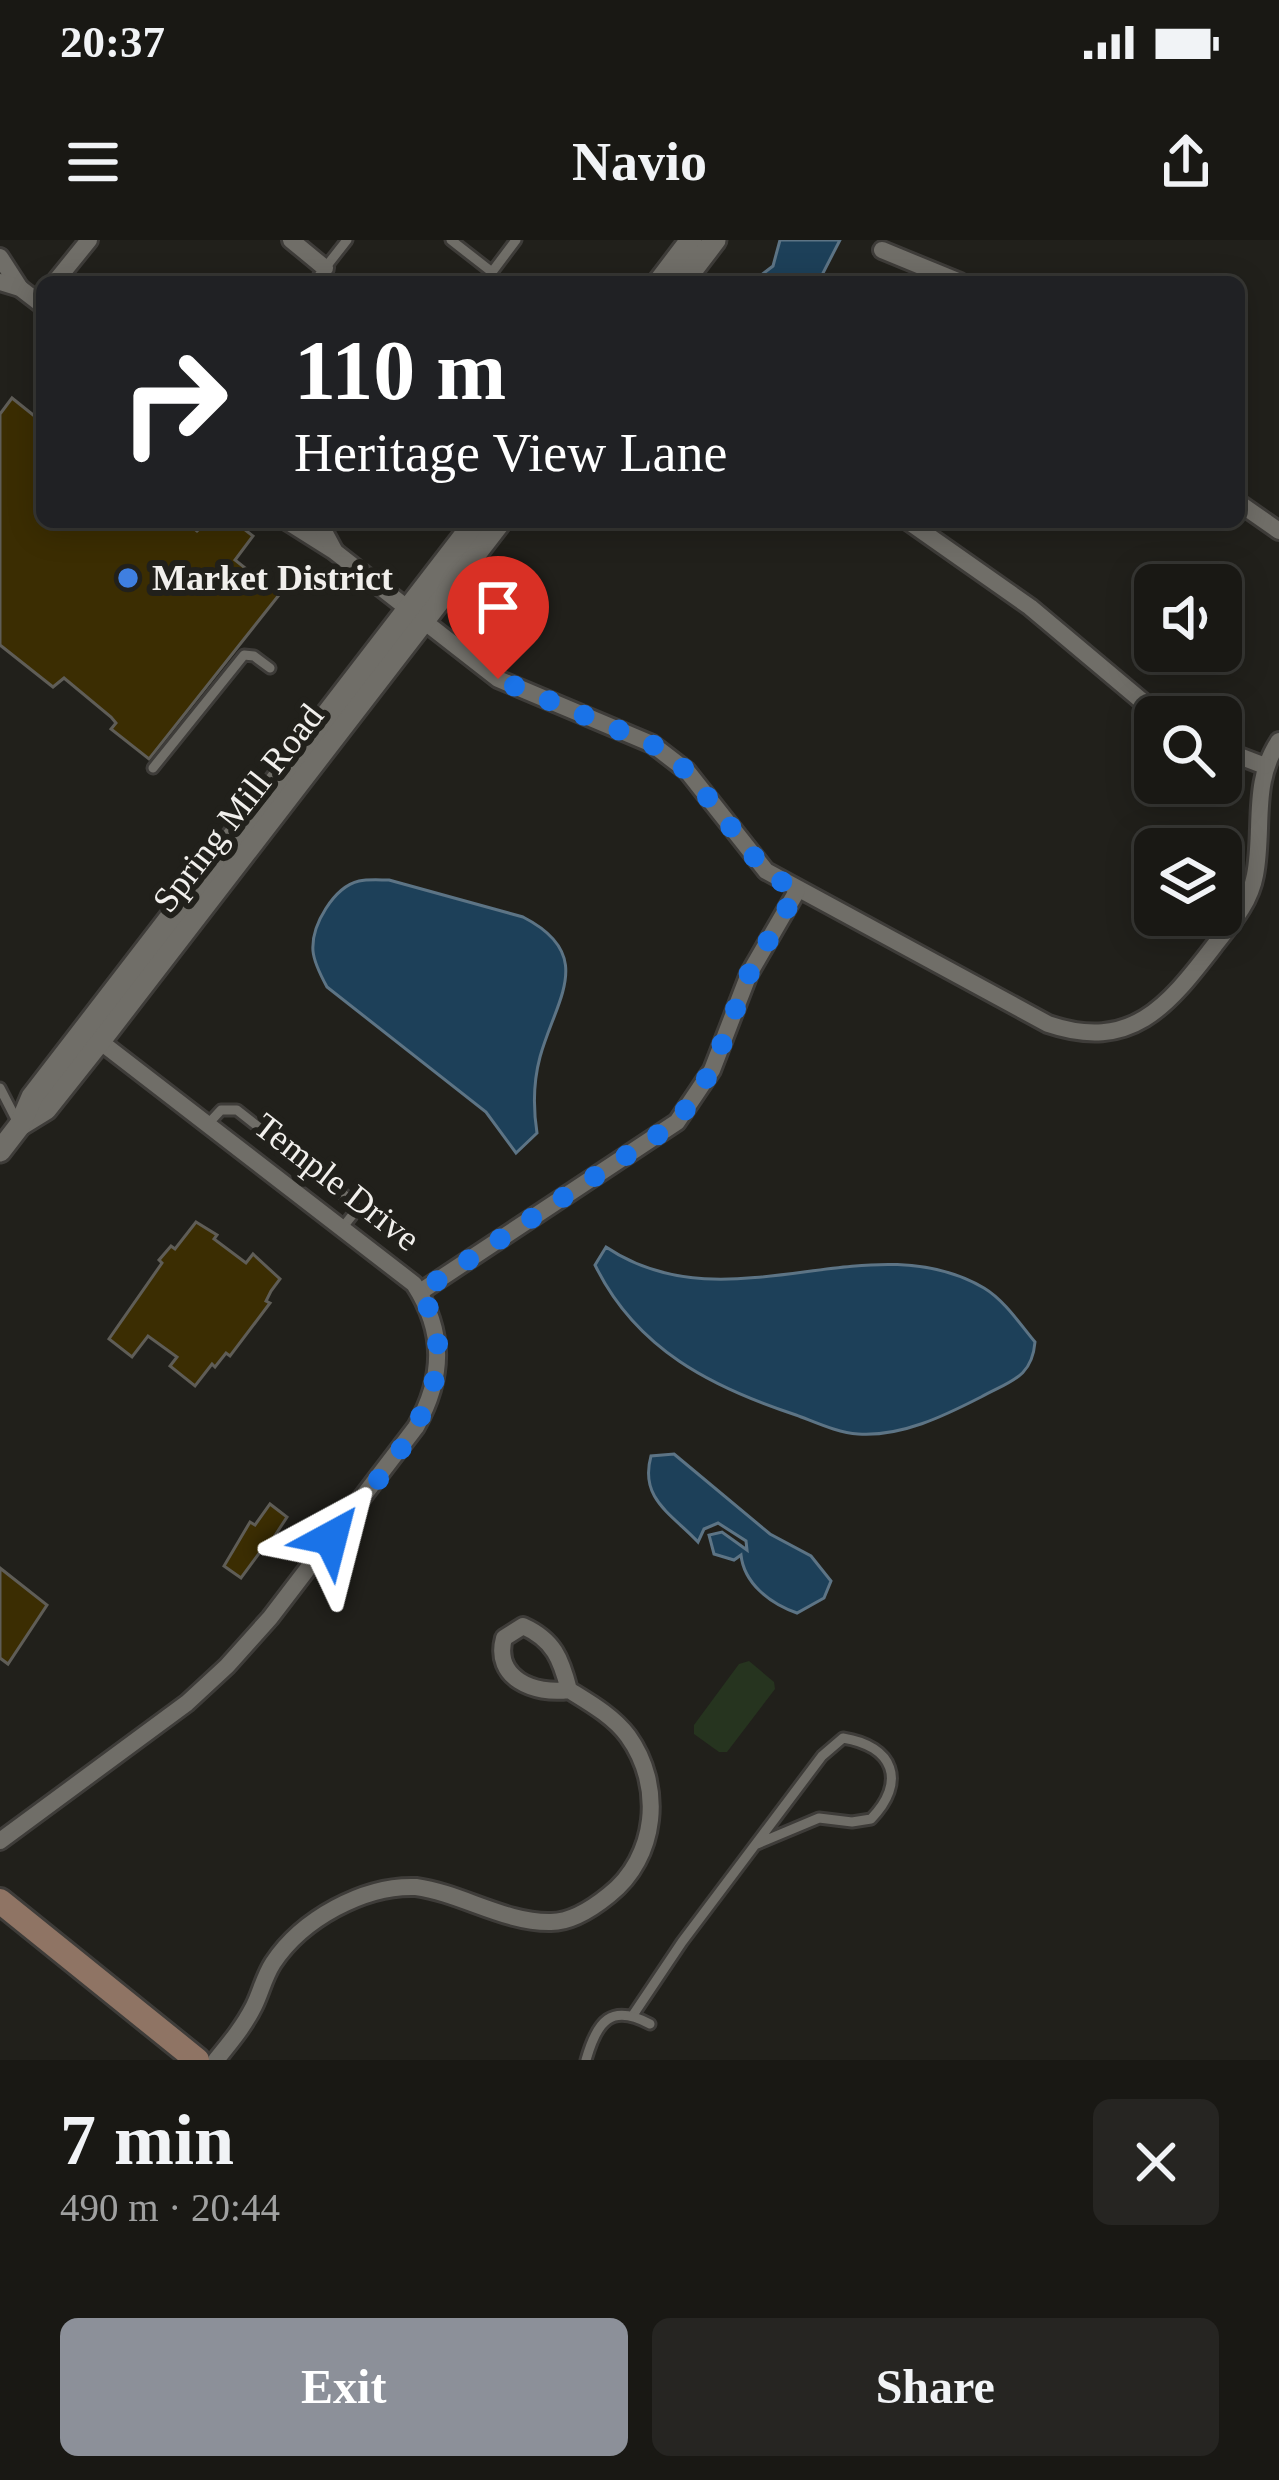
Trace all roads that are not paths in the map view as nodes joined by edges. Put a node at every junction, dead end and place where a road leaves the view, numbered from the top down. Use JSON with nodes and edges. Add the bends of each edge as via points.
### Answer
{"nodes":[{"id":1,"x":89,"y":240,"type":"edge"},
{"id":2,"x":290,"y":240,"type":"edge"},
{"id":3,"x":347,"y":240,"type":"edge"},
{"id":4,"x":451,"y":240,"type":"edge"},
{"id":5,"x":516,"y":240,"type":"edge"},
{"id":6,"x":691,"y":240,"type":"edge"},
{"id":7,"x":715,"y":240,"type":"edge"},
{"id":8,"x":882,"y":250,"type":"dead end"},
{"id":9,"x":0,"y":256,"type":"edge"},
{"id":10,"x":320,"y":275,"type":"edge"},
{"id":11,"x":61,"y":276,"type":"edge"},
{"id":12,"x":663,"y":276,"type":"edge"},
{"id":13,"x":688,"y":276,"type":"edge"},
{"id":14,"x":945,"y":276,"type":"edge"},
{"id":15,"x":0,"y":282,"type":"edge"},
{"id":16,"x":20,"y":288,"type":"junction"},
{"id":17,"x":36,"y":299,"type":"edge"},
{"id":18,"x":1245,"y":507,"type":"edge"},
{"id":19,"x":298,"y":528,"type":"edge"},
{"id":20,"x":322,"y":528,"type":"edge"},
{"id":21,"x":471,"y":528,"type":"edge"},
{"id":22,"x":495,"y":528,"type":"edge"},
{"id":23,"x":918,"y":528,"type":"edge"},
{"id":24,"x":1279,"y":531,"type":"edge"},
{"id":25,"x":334,"y":551,"type":"junction"},
{"id":26,"x":415,"y":617,"type":"junction"},
{"id":27,"x":270,"y":668,"type":"dead end"},
{"id":28,"x":1136,"y":696,"type":"edge"},
{"id":29,"x":1279,"y":740,"type":"edge"},
{"id":30,"x":1242,"y":757,"type":"edge"},
{"id":31,"x":1265,"y":766,"type":"junction"},
{"id":32,"x":154,"y":768,"type":"dead end"},
{"id":33,"x":797,"y":891,"type":"junction"},
{"id":34,"x":93,"y":1035,"type":"junction"},
{"id":35,"x":0,"y":1088,"type":"edge"},
{"id":36,"x":0,"y":1109,"type":"edge"},
{"id":37,"x":208,"y":1124,"type":"junction"},
{"id":38,"x":20,"y":1125,"type":"junction"},
{"id":39,"x":0,"y":1151,"type":"edge"},
{"id":40,"x":344,"y":1227,"type":"junction"},
{"id":41,"x":420,"y":1292,"type":"junction"},
{"id":42,"x":569,"y":1690,"type":"junction"},
{"id":43,"x":0,"y":1841,"type":"edge"},
{"id":44,"x":757,"y":1844,"type":"junction"},
{"id":45,"x":0,"y":1901,"type":"edge"},
{"id":46,"x":633,"y":2015,"type":"junction"},
{"id":47,"x":650,"y":2024,"type":"dead end"},
{"id":48,"x":197,"y":2060,"type":"edge"},
{"id":49,"x":216,"y":2060,"type":"edge"},
{"id":50,"x":586,"y":2060,"type":"edge"}],
"edges":[{"from":1,"to":11,"type":"street"},
{"from":2,"to":10,"type":"street"},
{"from":3,"to":10,"type":"lane"},
{"from":4,"to":5,"type":"lane","via":[[492,272]]},
{"from":6,"to":12,"type":"street"},
{"from":7,"to":13,"type":"street"},
{"from":8,"to":14,"type":"street"},
{"from":9,"to":16,"type":"street"},
{"from":15,"to":16,"type":"street"},
{"from":16,"to":17,"type":"street"},
{"from":18,"to":24,"type":"street"},
{"from":19,"to":25,"type":"street"},
{"from":20,"to":25,"type":"street"},
{"from":21,"to":26,"type":"street","name":"Spring Mill Road"},
{"from":22,"to":26,"type":"street","name":"Spring Mill Road"},
{"from":23,"to":28,"type":"street"},
{"from":25,"to":26,"type":"street"},
{"from":26,"to":33,"type":"street","via":[[513,687],[652,744],[687,771],[766,872]]},
{"from":26,"to":34,"type":"street","name":"Spring Mill Road"},
{"from":27,"to":32,"type":"lane","via":[[244,655]]},
{"from":29,"to":31,"type":"street"},
{"from":30,"to":31,"type":"street"},
{"from":31,"to":33,"type":"street","via":[[1256,872],[1244,904],[1177,995],[1110,1034],[1048,1024]]},
{"from":33,"to":41,"type":"street","via":[[749,974],[712,1070],[677,1122]]},
{"from":34,"to":37,"type":"street","name":"Temple Drive"},
{"from":34,"to":38,"type":"street","name":"Spring Mill Road","via":[[32,1097]]},
{"from":35,"to":38,"type":"lane"},
{"from":36,"to":38,"type":"lane"},
{"from":37,"to":40,"type":"street","name":"Temple Drive"},
{"from":37,"to":40,"type":"lane","via":[[221,1110],[237,1111],[352,1201]]},
{"from":38,"to":39,"type":"street","name":"Spring Mill Road"},
{"from":40,"to":41,"type":"street","name":"Temple Drive"},
{"from":41,"to":43,"type":"street","name":"Temple Drive","via":[[439,1342],[435,1384],[416,1427],[270,1618],[169,1718]]},
{"from":42,"to":42,"type":"street","via":[[544,1636],[523,1626],[504,1638],[499,1654],[523,1684]]},
{"from":42,"to":49,"type":"street","via":[[629,1738],[646,1781],[647,1847],[618,1888],[575,1917],[552,1922],[434,1889],[394,1886],[364,1895],[291,1941]]},
{"from":44,"to":44,"type":"lane","via":[[843,1738],[885,1757],[890,1791],[871,1819],[819,1818]]},
{"from":44,"to":46,"type":"lane"},
{"from":45,"to":48,"type":"main road"},
{"from":46,"to":47,"type":"lane"},
{"from":46,"to":50,"type":"lane","via":[[602,2023]]}]}
